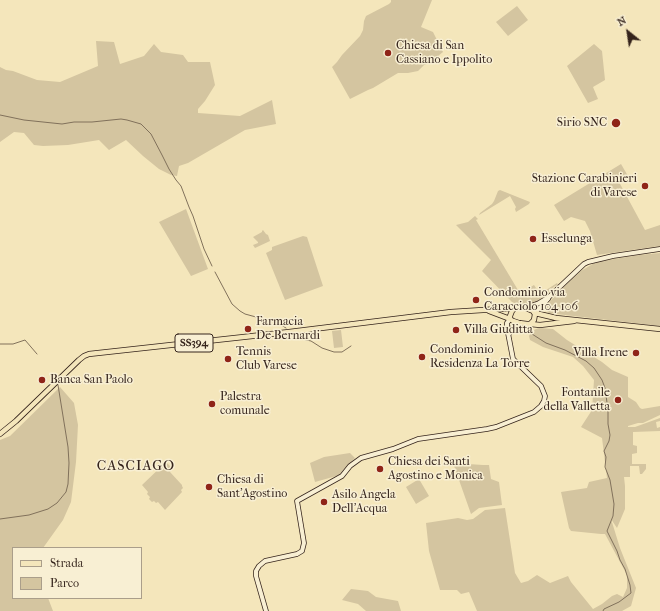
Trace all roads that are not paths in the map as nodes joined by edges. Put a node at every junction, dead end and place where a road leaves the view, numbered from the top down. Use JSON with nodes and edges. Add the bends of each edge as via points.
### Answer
{"nodes":[{"id":1,"x":660,"y":249,"type":"edge"},
{"id":2,"x":549,"y":297,"type":"junction"},
{"id":3,"x":515,"y":308,"type":"junction"},
{"id":4,"x":526,"y":308,"type":"junction"},
{"id":5,"x":487,"y":310,"type":"junction"},
{"id":6,"x":537,"y":311,"type":"junction"},
{"id":7,"x":509,"y":321,"type":"junction"},
{"id":8,"x":579,"y":321,"type":"junction"},
{"id":9,"x":519,"y":323,"type":"junction"},
{"id":10,"x":530,"y":324,"type":"junction"},
{"id":11,"x":660,"y":329,"type":"edge"},
{"id":12,"x":509,"y":334,"type":"junction"},
{"id":13,"x":0,"y":434,"type":"edge"},
{"id":14,"x":266,"y":611,"type":"edge"}],
"edges":[{"from":1,"to":2,"type":"street","via":[[588,262]]},
{"from":2,"to":4,"type":"street"},
{"from":2,"to":6,"type":"street"},
{"from":3,"to":4,"type":"main road"},
{"from":3,"to":5,"type":"main road","number":"SS394"},
{"from":3,"to":7,"type":"main road","via":[[510,314]]},
{"from":4,"to":6,"type":"main road"},
{"from":5,"to":7,"type":"main road","number":"SS394"},
{"from":5,"to":13,"type":"main road","number":"SS394","via":[[463,310],[87,355]]},
{"from":6,"to":8,"type":"main road","via":[[543,316]]},
{"from":6,"to":10,"type":"main road"},
{"from":7,"to":9,"type":"main road"},
{"from":7,"to":12,"type":"street"},
{"from":8,"to":10,"type":"main road"},
{"from":8,"to":11,"type":"main road"},
{"from":9,"to":10,"type":"main road"},
{"from":9,"to":12,"type":"street"},
{"from":12,"to":14,"type":"street","via":[[513,359],[544,390],[545,396],[541,406],[534,412],[496,427],[418,440],[361,458],[342,476],[298,500],[304,543],[302,550],[297,554],[265,561],[256,571]]}]}
